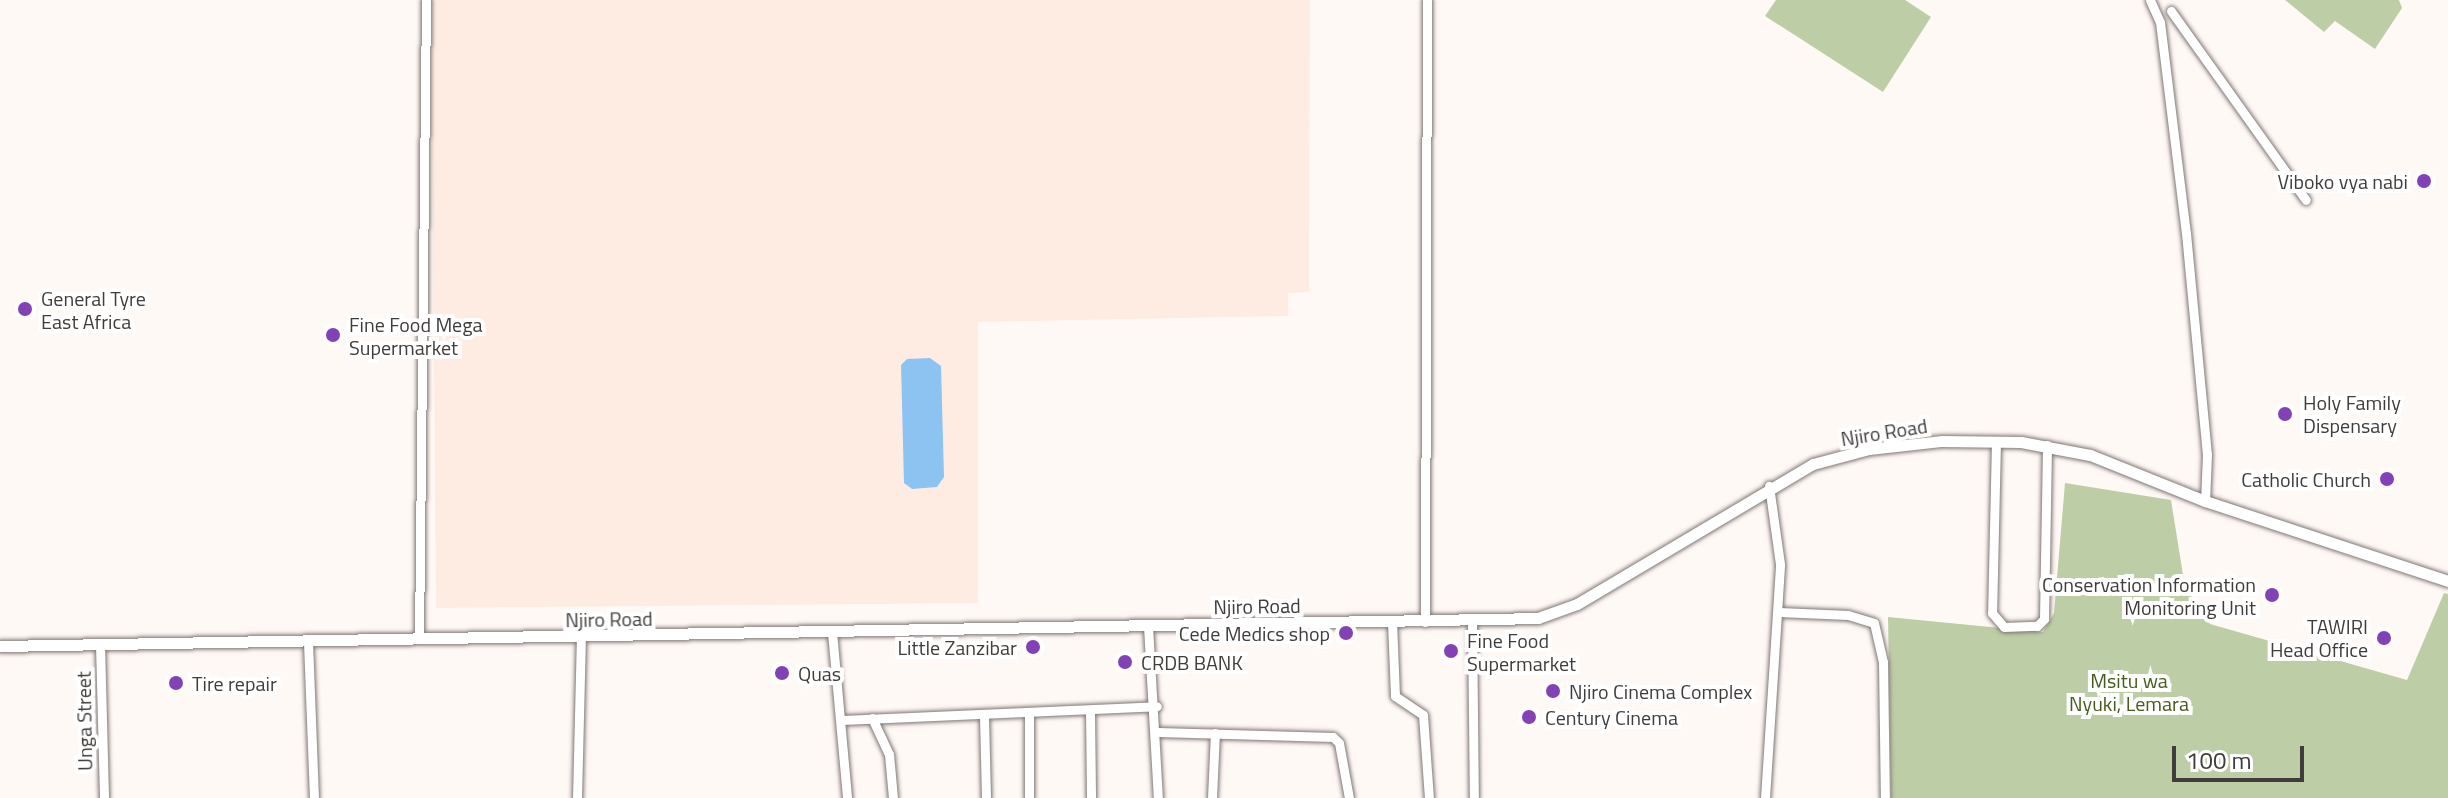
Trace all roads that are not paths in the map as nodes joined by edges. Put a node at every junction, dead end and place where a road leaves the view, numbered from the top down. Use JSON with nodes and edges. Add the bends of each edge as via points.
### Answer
{"nodes":[{"id":1,"x":426,"y":0,"type":"edge"},
{"id":2,"x":1427,"y":0,"type":"edge"},
{"id":3,"x":2150,"y":0,"type":"edge"},
{"id":4,"x":2171,"y":11,"type":"dead end"},
{"id":5,"x":2306,"y":200,"type":"dead end"},
{"id":6,"x":1996,"y":441,"type":"junction"},
{"id":7,"x":2047,"y":445,"type":"junction"},
{"id":8,"x":1769,"y":486,"type":"junction"},
{"id":9,"x":2205,"y":501,"type":"junction"},
{"id":10,"x":2448,"y":581,"type":"edge"},
{"id":11,"x":1779,"y":612,"type":"junction"},
{"id":12,"x":1472,"y":619,"type":"junction"},
{"id":13,"x":1392,"y":621,"type":"junction"},
{"id":14,"x":1425,"y":622,"type":"junction"},
{"id":15,"x":1148,"y":626,"type":"junction"},
{"id":16,"x":832,"y":632,"type":"junction"},
{"id":17,"x":581,"y":637,"type":"junction"},
{"id":18,"x":419,"y":639,"type":"junction"},
{"id":19,"x":308,"y":642,"type":"junction"},
{"id":20,"x":100,"y":644,"type":"junction"},
{"id":21,"x":0,"y":646,"type":"edge"},
{"id":22,"x":1157,"y":706,"type":"junction"},
{"id":23,"x":1090,"y":712,"type":"junction"},
{"id":24,"x":1029,"y":715,"type":"junction"},
{"id":25,"x":984,"y":716,"type":"junction"},
{"id":26,"x":872,"y":718,"type":"junction"},
{"id":27,"x":842,"y":720,"type":"junction"},
{"id":28,"x":1158,"y":732,"type":"junction"},
{"id":29,"x":1215,"y":733,"type":"junction"},
{"id":30,"x":104,"y":798,"type":"edge"},
{"id":31,"x":314,"y":798,"type":"edge"},
{"id":32,"x":577,"y":798,"type":"edge"},
{"id":33,"x":847,"y":798,"type":"edge"},
{"id":34,"x":893,"y":798,"type":"edge"},
{"id":35,"x":986,"y":798,"type":"edge"},
{"id":36,"x":1029,"y":798,"type":"edge"},
{"id":37,"x":1091,"y":798,"type":"edge"},
{"id":38,"x":1158,"y":798,"type":"edge"},
{"id":39,"x":1212,"y":798,"type":"edge"},
{"id":40,"x":1349,"y":798,"type":"edge"},
{"id":41,"x":1429,"y":798,"type":"edge"},
{"id":42,"x":1474,"y":798,"type":"edge"},
{"id":43,"x":1765,"y":798,"type":"edge"},
{"id":44,"x":1885,"y":798,"type":"edge"}],
"edges":[{"from":1,"to":18,"type":"street"},
{"from":2,"to":14,"type":"street"},
{"from":3,"to":9,"type":"street","via":[[2160,22],[2186,233],[2207,454]]},
{"from":4,"to":5,"type":"street"},
{"from":6,"to":7,"type":"street","name":"Njiro Road"},
{"from":6,"to":7,"type":"street","via":[[1992,613],[2004,627],[2037,626],[2044,619]]},
{"from":6,"to":8,"type":"street","name":"Njiro Road","via":[[1869,449],[1813,464]]},
{"from":7,"to":9,"type":"street","name":"Njiro Road","via":[[2090,455]]},
{"from":8,"to":11,"type":"street","via":[[1780,542]]},
{"from":8,"to":12,"type":"street","name":"Njiro Road","via":[[1564,610],[1526,619]]},
{"from":9,"to":10,"type":"street","name":"Njiro Road"},
{"from":11,"to":43,"type":"street"},
{"from":11,"to":44,"type":"street","via":[[1863,617],[1874,623],[1883,662]]},
{"from":12,"to":14,"type":"street","name":"Njiro Road"},
{"from":12,"to":42,"type":"street"},
{"from":13,"to":14,"type":"street","name":"Njiro Road"},
{"from":13,"to":15,"type":"street","name":"Njiro Road"},
{"from":13,"to":41,"type":"street","via":[[1396,700],[1423,715]]},
{"from":15,"to":16,"type":"street","name":"Njiro Road"},
{"from":15,"to":22,"type":"street"},
{"from":16,"to":17,"type":"street","name":"Njiro Road"},
{"from":16,"to":27,"type":"street"},
{"from":17,"to":18,"type":"street","name":"Njiro Road"},
{"from":17,"to":32,"type":"street"},
{"from":18,"to":19,"type":"street","name":"Njiro Road"},
{"from":19,"to":20,"type":"street","name":"Njiro Road"},
{"from":19,"to":31,"type":"street"},
{"from":20,"to":21,"type":"street","name":"Njiro Road"},
{"from":20,"to":30,"type":"street","name":"Unga Street"},
{"from":22,"to":23,"type":"street"},
{"from":22,"to":28,"type":"street"},
{"from":23,"to":24,"type":"street"},
{"from":23,"to":37,"type":"street"},
{"from":24,"to":25,"type":"street"},
{"from":24,"to":36,"type":"street"},
{"from":25,"to":26,"type":"street"},
{"from":25,"to":35,"type":"street"},
{"from":26,"to":27,"type":"street"},
{"from":26,"to":34,"type":"street","via":[[889,754]]},
{"from":27,"to":33,"type":"street"},
{"from":28,"to":29,"type":"street"},
{"from":28,"to":38,"type":"street"},
{"from":29,"to":39,"type":"street"},
{"from":29,"to":40,"type":"street","via":[[1333,737],[1339,743]]}]}
